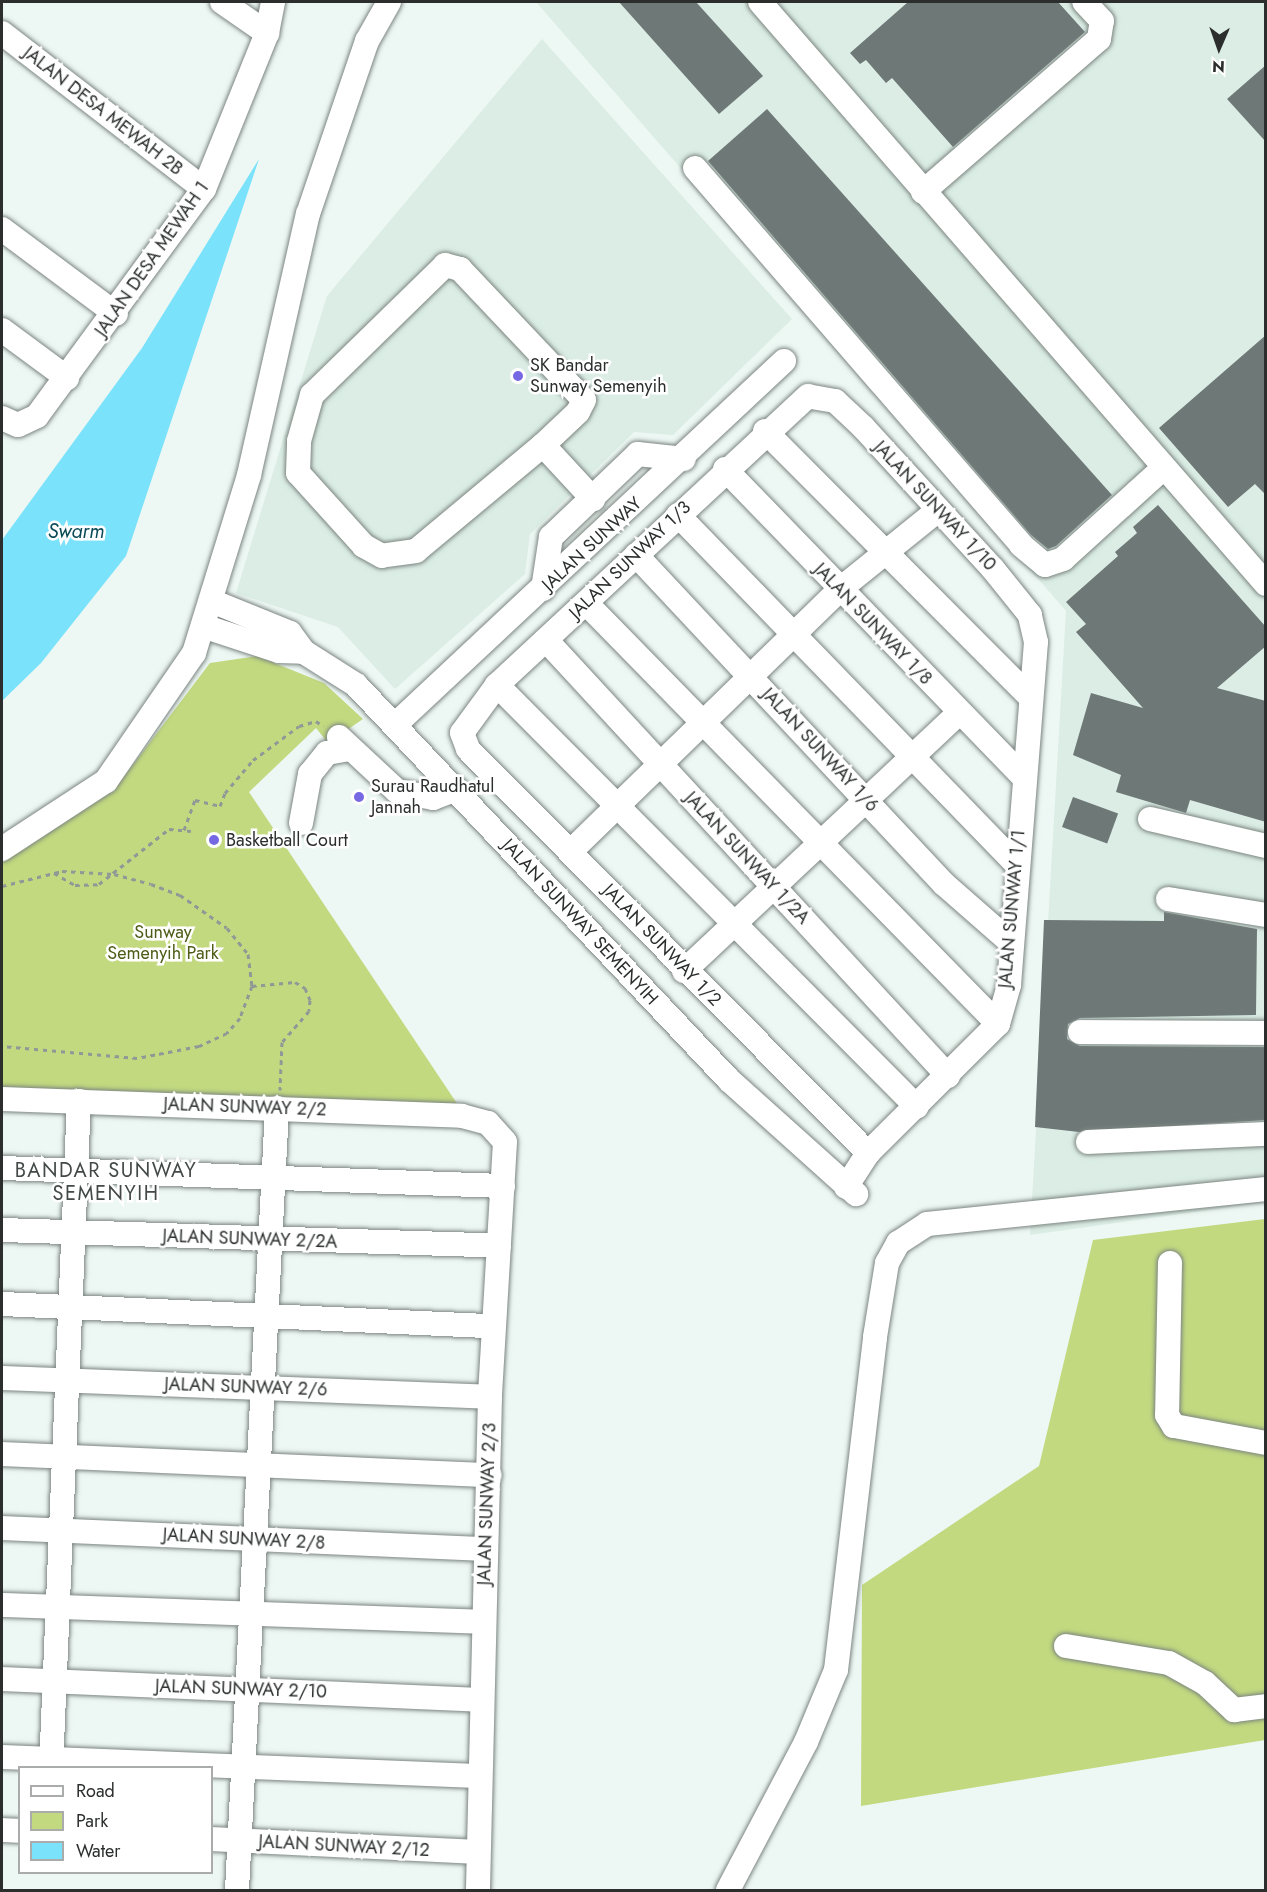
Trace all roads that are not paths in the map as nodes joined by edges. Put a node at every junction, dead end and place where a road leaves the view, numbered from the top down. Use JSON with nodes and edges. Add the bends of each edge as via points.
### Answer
{"nodes":[{"id":1,"x":222,"y":2,"type":"edge"},
{"id":2,"x":273,"y":2,"type":"edge"},
{"id":3,"x":389,"y":2,"type":"edge"},
{"id":4,"x":762,"y":2,"type":"edge"},
{"id":5,"x":1084,"y":2,"type":"edge"},
{"id":6,"x":2,"y":33,"type":"edge"},
{"id":7,"x":267,"y":33,"type":"junction"},
{"id":8,"x":695,"y":168,"type":"dead end"},
{"id":9,"x":204,"y":189,"type":"junction"},
{"id":10,"x":923,"y":192,"type":"junction"},
{"id":11,"x":2,"y":229,"type":"edge"},
{"id":12,"x":116,"y":314,"type":"junction"},
{"id":13,"x":2,"y":330,"type":"edge"},
{"id":14,"x":784,"y":361,"type":"dead end"},
{"id":15,"x":67,"y":378,"type":"junction"},
{"id":16,"x":808,"y":396,"type":"joint"},
{"id":17,"x":10,"y":421,"type":"edge"},
{"id":18,"x":765,"y":431,"type":"junction"},
{"id":19,"x":543,"y":445,"type":"junction"},
{"id":20,"x":684,"y":459,"type":"junction"},
{"id":21,"x":725,"y":469,"type":"junction"},
{"id":22,"x":1161,"y":470,"type":"junction"},
{"id":23,"x":593,"y":499,"type":"junction"},
{"id":24,"x":937,"y":511,"type":"junction"},
{"id":25,"x":678,"y":515,"type":"junction"},
{"id":26,"x":886,"y":553,"type":"junction"},
{"id":27,"x":636,"y":555,"type":"junction"},
{"id":28,"x":1264,"y":580,"type":"edge"},
{"id":29,"x":543,"y":589,"type":"junction"},
{"id":30,"x":840,"y":590,"type":"junction"},
{"id":31,"x":214,"y":602,"type":"junction"},
{"id":32,"x":586,"y":603,"type":"junction"},
{"id":33,"x":206,"y":627,"type":"junction"},
{"id":34,"x":791,"y":637,"type":"junction"},
{"id":35,"x":546,"y":640,"type":"junction"},
{"id":36,"x":1036,"y":642,"type":"joint"},
{"id":37,"x":304,"y":652,"type":"junction"},
{"id":38,"x":751,"y":676,"type":"junction"},
{"id":39,"x":497,"y":685,"type":"junction"},
{"id":40,"x":1030,"y":697,"type":"junction"},
{"id":41,"x":958,"y":714,"type":"junction"},
{"id":42,"x":397,"y":723,"type":"junction"},
{"id":43,"x":703,"y":723,"type":"junction"},
{"id":44,"x":462,"y":733,"type":"joint"},
{"id":45,"x":914,"y":753,"type":"junction"},
{"id":46,"x":660,"y":764,"type":"junction"},
{"id":47,"x":1023,"y":777,"type":"junction"},
{"id":48,"x":456,"y":789,"type":"junction"},
{"id":49,"x":864,"y":797,"type":"junction"},
{"id":50,"x":619,"y":805,"type":"junction"},
{"id":51,"x":1150,"y":819,"type":"dead end"},
{"id":52,"x":301,"y":823,"type":"dead end"},
{"id":53,"x":819,"y":841,"type":"junction"},
{"id":54,"x":1266,"y":846,"type":"edge"},
{"id":55,"x":2,"y":849,"type":"edge"},
{"id":56,"x":572,"y":850,"type":"junction"},
{"id":57,"x":1016,"y":864,"type":"junction"},
{"id":58,"x":773,"y":886,"type":"junction"},
{"id":59,"x":1168,"y":899,"type":"dead end"},
{"id":60,"x":1266,"y":915,"type":"edge"},
{"id":61,"x":736,"y":921,"type":"junction"},
{"id":62,"x":1008,"y":940,"type":"junction"},
{"id":63,"x":684,"y":971,"type":"junction"},
{"id":64,"x":998,"y":1024,"type":"junction"},
{"id":65,"x":1080,"y":1032,"type":"dead end"},
{"id":66,"x":1266,"y":1033,"type":"edge"},
{"id":67,"x":948,"y":1076,"type":"junction"},
{"id":68,"x":2,"y":1099,"type":"edge"},
{"id":69,"x":79,"y":1101,"type":"junction"},
{"id":70,"x":278,"y":1102,"type":"junction"},
{"id":71,"x":917,"y":1107,"type":"junction"},
{"id":72,"x":488,"y":1124,"type":"joint"},
{"id":73,"x":1266,"y":1134,"type":"edge"},
{"id":74,"x":1088,"y":1142,"type":"dead end"},
{"id":75,"x":868,"y":1153,"type":"junction"},
{"id":76,"x":2,"y":1168,"type":"edge"},
{"id":77,"x":76,"y":1171,"type":"junction"},
{"id":78,"x":274,"y":1174,"type":"junction"},
{"id":79,"x":844,"y":1185,"type":"joint"},
{"id":80,"x":503,"y":1186,"type":"junction"},
{"id":81,"x":1266,"y":1190,"type":"edge"},
{"id":82,"x":2,"y":1230,"type":"edge"},
{"id":83,"x":74,"y":1233,"type":"junction"},
{"id":84,"x":271,"y":1240,"type":"junction"},
{"id":85,"x":499,"y":1246,"type":"junction"},
{"id":86,"x":1170,"y":1263,"type":"dead end"},
{"id":87,"x":2,"y":1304,"type":"edge"},
{"id":88,"x":71,"y":1305,"type":"junction"},
{"id":89,"x":267,"y":1315,"type":"junction"},
{"id":90,"x":494,"y":1326,"type":"junction"},
{"id":91,"x":2,"y":1378,"type":"edge"},
{"id":92,"x":67,"y":1381,"type":"junction"},
{"id":93,"x":263,"y":1388,"type":"junction"},
{"id":94,"x":490,"y":1397,"type":"junction"},
{"id":95,"x":1266,"y":1443,"type":"edge"},
{"id":96,"x":2,"y":1454,"type":"edge"},
{"id":97,"x":64,"y":1455,"type":"junction"},
{"id":98,"x":259,"y":1465,"type":"junction"},
{"id":99,"x":490,"y":1475,"type":"junction"},
{"id":100,"x":2,"y":1528,"type":"edge"},
{"id":101,"x":61,"y":1530,"type":"junction"},
{"id":102,"x":255,"y":1540,"type":"junction"},
{"id":103,"x":486,"y":1549,"type":"junction"},
{"id":104,"x":2,"y":1605,"type":"edge"},
{"id":105,"x":58,"y":1606,"type":"junction"},
{"id":106,"x":251,"y":1614,"type":"junction"},
{"id":107,"x":483,"y":1622,"type":"junction"},
{"id":108,"x":1066,"y":1646,"type":"dead end"},
{"id":109,"x":2,"y":1679,"type":"edge"},
{"id":110,"x":55,"y":1682,"type":"junction"},
{"id":111,"x":248,"y":1688,"type":"junction"},
{"id":112,"x":480,"y":1700,"type":"junction"},
{"id":113,"x":1266,"y":1706,"type":"edge"},
{"id":114,"x":2,"y":1757,"type":"edge"},
{"id":115,"x":51,"y":1763,"type":"edge"},
{"id":116,"x":243,"y":1766,"type":"junction"},
{"id":117,"x":478,"y":1776,"type":"junction"},
{"id":118,"x":2,"y":1830,"type":"edge"},
{"id":119,"x":18,"y":1831,"type":"edge"},
{"id":120,"x":213,"y":1839,"type":"edge"},
{"id":121,"x":240,"y":1841,"type":"junction"},
{"id":122,"x":477,"y":1852,"type":"junction"},
{"id":123,"x":237,"y":1890,"type":"edge"},
{"id":124,"x":478,"y":1890,"type":"edge"},
{"id":125,"x":728,"y":1890,"type":"edge"}],
"edges":[{"from":1,"to":7,"type":"street"},
{"from":2,"to":7,"type":"street","name":"JALAN DESA MEWAH 1"},
{"from":3,"to":31,"type":"street","via":[[367,41],[308,214]]},
{"from":4,"to":10,"type":"street"},
{"from":5,"to":10,"type":"street","via":[[1102,21],[1099,39]]},
{"from":6,"to":9,"type":"street","name":"JALAN DESA MEWAH 2B"},
{"from":7,"to":9,"type":"street","name":"JALAN DESA MEWAH 1"},
{"from":8,"to":22,"type":"street","via":[[1021,546],[1046,565],[1063,559]]},
{"from":9,"to":12,"type":"street","name":"JALAN DESA MEWAH 1"},
{"from":10,"to":22,"type":"street"},
{"from":11,"to":12,"type":"street"},
{"from":12,"to":15,"type":"street","name":"JALAN DESA MEWAH 1"},
{"from":13,"to":15,"type":"street"},
{"from":14,"to":20,"type":"street","name":"JALAN SUNWAY"},
{"from":15,"to":17,"type":"street","name":"JALAN DESA MEWAH 1","via":[[38,416]]},
{"from":16,"to":18,"type":"street","name":"JALAN SUNWAY 1/3"},
{"from":16,"to":24,"type":"street","name":"JALAN SUNWAY 1/10","via":[[835,401]]},
{"from":18,"to":21,"type":"street","name":"JALAN SUNWAY 1/3"},
{"from":18,"to":26,"type":"street"},
{"from":19,"to":19,"type":"street","via":[[416,551],[399,557],[364,546],[298,473],[299,441],[312,395],[446,265],[460,269],[584,400],[578,412]]},
{"from":19,"to":23,"type":"street"},
{"from":20,"to":23,"type":"street","via":[[638,454]]},
{"from":20,"to":29,"type":"street","name":"JALAN SUNWAY"},
{"from":21,"to":25,"type":"street","name":"JALAN SUNWAY 1/3"},
{"from":21,"to":30,"type":"street","name":"JALAN SUNWAY 1/8"},
{"from":22,"to":28,"type":"street"},
{"from":23,"to":29,"type":"street","via":[[550,537]]},
{"from":24,"to":26,"type":"street"},
{"from":24,"to":36,"type":"street","name":"JALAN SUNWAY 1/10","via":[[1030,615]]},
{"from":25,"to":27,"type":"street","name":"JALAN SUNWAY 1/3"},
{"from":25,"to":34,"type":"street"},
{"from":26,"to":30,"type":"street"},
{"from":26,"to":40,"type":"street"},
{"from":27,"to":32,"type":"street","name":"JALAN SUNWAY 1/3"},
{"from":27,"to":38,"type":"street","name":"JALAN SUNWAY 1/6"},
{"from":29,"to":42,"type":"street","name":"JALAN SUNWAY"},
{"from":30,"to":34,"type":"street"},
{"from":30,"to":41,"type":"street","name":"JALAN SUNWAY 1/8"},
{"from":31,"to":33,"type":"street"},
{"from":31,"to":37,"type":"street","name":"JALAN SUNWAY SEMENYIH","via":[[290,633]]},
{"from":32,"to":35,"type":"street","name":"JALAN SUNWAY 1/3"},
{"from":32,"to":43,"type":"street"},
{"from":33,"to":37,"type":"street","name":"JALAN SUNWAY SEMENYIH","via":[[279,651]]},
{"from":33,"to":55,"type":"street","via":[[194,653],[106,781]]},
{"from":34,"to":38,"type":"street"},
{"from":34,"to":45,"type":"street"},
{"from":35,"to":39,"type":"street","name":"JALAN SUNWAY 1/3"},
{"from":35,"to":46,"type":"street","name":"JALAN SUNWAY 1/2A"},
{"from":36,"to":40,"type":"street","name":"JALAN SUNWAY 1/1"},
{"from":37,"to":42,"type":"street","name":"JALAN SUNWAY SEMENYIH","via":[[356,685]]},
{"from":38,"to":43,"type":"street"},
{"from":38,"to":49,"type":"street","name":"JALAN SUNWAY 1/6"},
{"from":39,"to":44,"type":"street","name":"JALAN SUNWAY 1/3"},
{"from":39,"to":50,"type":"street"},
{"from":40,"to":47,"type":"street","name":"JALAN SUNWAY 1/1"},
{"from":41,"to":45,"type":"street"},
{"from":41,"to":47,"type":"street","name":"JALAN SUNWAY 1/8"},
{"from":42,"to":48,"type":"street","name":"JALAN SUNWAY SEMENYIH"},
{"from":43,"to":46,"type":"street"},
{"from":43,"to":53,"type":"street"},
{"from":44,"to":56,"type":"street","name":"JALAN SUNWAY 1/2","via":[[468,750]]},
{"from":45,"to":49,"type":"street"},
{"from":45,"to":57,"type":"street"},
{"from":46,"to":50,"type":"street"},
{"from":46,"to":58,"type":"street","name":"JALAN SUNWAY 1/2A"},
{"from":47,"to":57,"type":"street","name":"JALAN SUNWAY 1/1"},
{"from":48,"to":52,"type":"street","via":[[433,798],[397,791],[344,743],[327,753],[310,774]]},
{"from":48,"to":79,"type":"street","name":"JALAN SUNWAY SEMENYIH","via":[[729,1080]]},
{"from":49,"to":53,"type":"street"},
{"from":49,"to":62,"type":"street","name":"JALAN SUNWAY 1/6","via":[[944,884]]},
{"from":50,"to":56,"type":"street"},
{"from":50,"to":61,"type":"street"},
{"from":51,"to":54,"type":"street"},
{"from":53,"to":58,"type":"street"},
{"from":53,"to":64,"type":"street"},
{"from":56,"to":63,"type":"street","name":"JALAN SUNWAY 1/2"},
{"from":57,"to":62,"type":"street","name":"JALAN SUNWAY 1/1"},
{"from":58,"to":61,"type":"street"},
{"from":58,"to":67,"type":"street","name":"JALAN SUNWAY 1/2A"},
{"from":59,"to":60,"type":"street"},
{"from":61,"to":63,"type":"street"},
{"from":61,"to":71,"type":"street"},
{"from":62,"to":64,"type":"street","name":"JALAN SUNWAY 1/1","via":[[1009,985]]},
{"from":63,"to":75,"type":"street","name":"JALAN SUNWAY 1/2"},
{"from":64,"to":67,"type":"street","name":"JALAN SUNWAY 1/1"},
{"from":65,"to":66,"type":"street"},
{"from":67,"to":71,"type":"street","name":"JALAN SUNWAY 1/1"},
{"from":68,"to":69,"type":"street","name":"JALAN SUNWAY 2/2"},
{"from":69,"to":70,"type":"street","name":"JALAN SUNWAY 2/2"},
{"from":69,"to":77,"type":"street"},
{"from":70,"to":72,"type":"street","name":"JALAN SUNWAY 2/2","via":[[462,1116]]},
{"from":70,"to":78,"type":"street"},
{"from":71,"to":75,"type":"street","name":"JALAN SUNWAY 1/1"},
{"from":72,"to":80,"type":"street","name":"JALAN SUNWAY 2/3","via":[[505,1142]]},
{"from":73,"to":74,"type":"street"},
{"from":75,"to":79,"type":"street","name":"JALAN SUNWAY 1/1"},
{"from":76,"to":77,"type":"street"},
{"from":77,"to":78,"type":"street"},
{"from":77,"to":83,"type":"street"},
{"from":78,"to":80,"type":"street"},
{"from":78,"to":84,"type":"street"},
{"from":80,"to":85,"type":"street","name":"JALAN SUNWAY 2/3"},
{"from":81,"to":125,"type":"street","via":[[927,1224],[898,1243],[887,1263],[875,1337],[836,1670],[806,1742]]},
{"from":82,"to":83,"type":"street","name":"JALAN SUNWAY 2/2A"},
{"from":83,"to":84,"type":"street","name":"JALAN SUNWAY 2/2A"},
{"from":83,"to":88,"type":"street"},
{"from":84,"to":85,"type":"street","name":"JALAN SUNWAY 2/2A"},
{"from":84,"to":89,"type":"street"},
{"from":85,"to":90,"type":"street","name":"JALAN SUNWAY 2/3"},
{"from":86,"to":95,"type":"street","via":[[1167,1415],[1174,1426]]},
{"from":87,"to":88,"type":"street"},
{"from":88,"to":89,"type":"street"},
{"from":88,"to":92,"type":"street"},
{"from":89,"to":90,"type":"street"},
{"from":89,"to":93,"type":"street"},
{"from":90,"to":94,"type":"street","name":"JALAN SUNWAY 2/3"},
{"from":91,"to":92,"type":"street","name":"JALAN SUNWAY 2/6"},
{"from":92,"to":93,"type":"street","name":"JALAN SUNWAY 2/6"},
{"from":92,"to":97,"type":"street"},
{"from":93,"to":94,"type":"street","name":"JALAN SUNWAY 2/6"},
{"from":93,"to":98,"type":"street"},
{"from":94,"to":99,"type":"street","name":"JALAN SUNWAY 2/3"},
{"from":96,"to":97,"type":"street"},
{"from":97,"to":98,"type":"street"},
{"from":97,"to":101,"type":"street"},
{"from":98,"to":99,"type":"street"},
{"from":98,"to":102,"type":"street"},
{"from":99,"to":103,"type":"street","name":"JALAN SUNWAY 2/3"},
{"from":100,"to":101,"type":"street","name":"JALAN SUNWAY 2/8"},
{"from":101,"to":102,"type":"street","name":"JALAN SUNWAY 2/8"},
{"from":101,"to":105,"type":"street"},
{"from":102,"to":103,"type":"street","name":"JALAN SUNWAY 2/8"},
{"from":102,"to":106,"type":"street"},
{"from":103,"to":107,"type":"street","name":"JALAN SUNWAY 2/3"},
{"from":104,"to":105,"type":"street"},
{"from":105,"to":106,"type":"street"},
{"from":105,"to":110,"type":"street"},
{"from":106,"to":107,"type":"street"},
{"from":106,"to":111,"type":"street"},
{"from":107,"to":112,"type":"street","name":"JALAN SUNWAY 2/3"},
{"from":108,"to":113,"type":"street","via":[[1169,1663],[1205,1683],[1233,1710]]},
{"from":109,"to":110,"type":"street","name":"JALAN SUNWAY 2/10"},
{"from":110,"to":111,"type":"street","name":"JALAN SUNWAY 2/10"},
{"from":110,"to":115,"type":"street"},
{"from":111,"to":112,"type":"street","name":"JALAN SUNWAY 2/10"},
{"from":111,"to":116,"type":"street"},
{"from":112,"to":117,"type":"street","name":"JALAN SUNWAY 2/3"},
{"from":114,"to":115,"type":"street"},
{"from":115,"to":116,"type":"street"},
{"from":116,"to":117,"type":"street"},
{"from":116,"to":121,"type":"street"},
{"from":117,"to":122,"type":"street","name":"JALAN SUNWAY 2/3"},
{"from":118,"to":119,"type":"street"},
{"from":120,"to":121,"type":"street","name":"JALAN SUNWAY 2/12"},
{"from":121,"to":122,"type":"street","name":"JALAN SUNWAY 2/12"},
{"from":121,"to":123,"type":"street"},
{"from":122,"to":124,"type":"street","name":"JALAN SUNWAY 2/3"}]}
